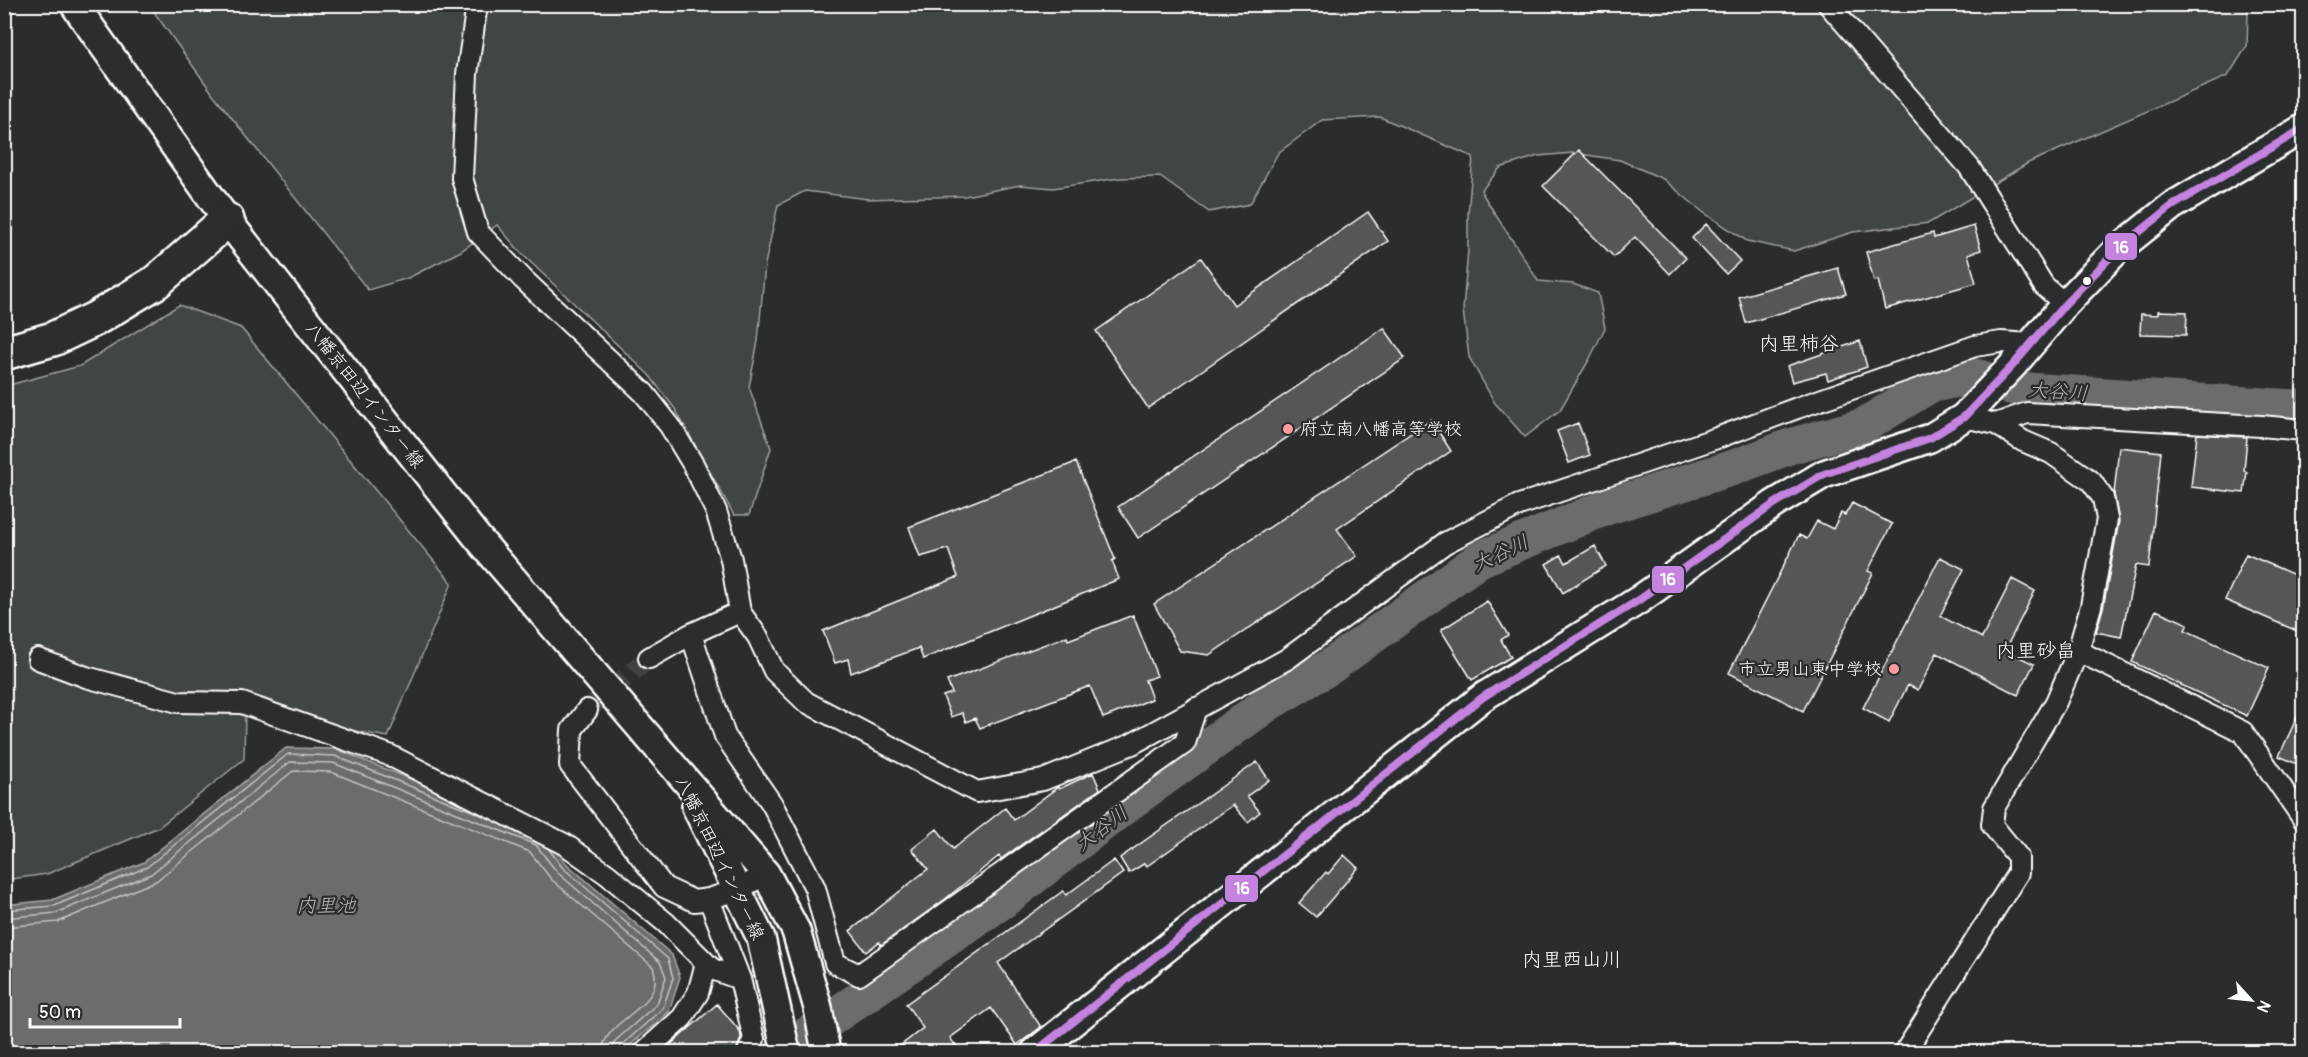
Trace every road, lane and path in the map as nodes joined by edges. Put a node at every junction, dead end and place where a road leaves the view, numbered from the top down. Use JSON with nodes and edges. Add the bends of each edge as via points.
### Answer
{"nodes":[{"id":1,"x":74,"y":4,"type":"edge"},
{"id":2,"x":477,"y":4,"type":"edge"},
{"id":3,"x":1828,"y":4,"type":"edge"},
{"id":4,"x":2304,"y":128,"type":"edge"},
{"id":5,"x":227,"y":220,"type":"junction"},
{"id":6,"x":2065,"y":304,"type":"junction"},
{"id":7,"x":4,"y":334,"type":"edge"},
{"id":8,"x":4,"y":353,"type":"edge"},
{"id":9,"x":2023,"y":354,"type":"junction"},
{"id":10,"x":1972,"y":410,"type":"junction"},
{"id":11,"x":1996,"y":424,"type":"junction"},
{"id":12,"x":2304,"y":430,"type":"edge"},
{"id":13,"x":740,"y":612,"type":"junction"},
{"id":14,"x":691,"y":634,"type":"junction"},
{"id":15,"x":2078,"y":651,"type":"junction"},
{"id":16,"x":649,"y":658,"type":"tunnel mouth"},
{"id":17,"x":38,"y":659,"type":"dead end"},
{"id":18,"x":1196,"y":708,"type":"junction"},
{"id":19,"x":586,"y":710,"type":"tunnel mouth"},
{"id":20,"x":676,"y":769,"type":"junction"},
{"id":21,"x":2304,"y":820,"type":"edge"},
{"id":22,"x":766,"y":874,"type":"junction"},
{"id":23,"x":737,"y":890,"type":"junction"},
{"id":24,"x":709,"y":899,"type":"junction"},
{"id":25,"x":706,"y":963,"type":"junction"},
{"id":26,"x":740,"y":979,"type":"junction"},
{"id":27,"x":785,"y":1043,"type":"edge"},
{"id":28,"x":644,"y":1053,"type":"edge"},
{"id":29,"x":748,"y":1053,"type":"edge"},
{"id":30,"x":826,"y":1053,"type":"edge"},
{"id":31,"x":1035,"y":1053,"type":"edge"},
{"id":32,"x":1905,"y":1053,"type":"edge"}],
"edges":[{"from":1,"to":5,"type":"main road","name":"八幡京田辺インター線"},
{"from":2,"to":13,"type":"street","via":[[467,74],[462,178],[478,232],[644,393],[670,426],[716,511],[731,559]]},
{"from":3,"to":6,"type":"street","via":[[1969,167],[2044,286]]},
{"from":4,"to":6,"type":"main road","via":[[2172,206],[2117,250]]},
{"from":5,"to":7,"type":"highway","via":[[86,304],[47,322]]},
{"from":5,"to":8,"type":"highway","via":[[156,282],[95,319],[53,339]]},
{"from":5,"to":20,"type":"main road","name":"八幡京田辺インター線","via":[[477,537]]},
{"from":6,"to":9,"type":"main road"},
{"from":9,"to":10,"type":"main road"},
{"from":9,"to":18,"type":"street","via":[[2001,342],[1976,346],[1519,505],[1445,543],[1287,658]]},
{"from":10,"to":11,"type":"street"},
{"from":10,"to":31,"type":"main road","via":[[1930,438],[1824,474],[1774,504],[1639,600],[1483,697]]},
{"from":11,"to":12,"type":"street","via":[[2027,412]]},
{"from":11,"to":15,"type":"street","via":[[2051,453],[2091,481],[2103,498],[2108,519]]},
{"from":13,"to":14,"type":"street"},
{"from":13,"to":18,"type":"street","via":[[758,636],[774,671],[806,702],[977,792],[1043,780],[1132,744]]},
{"from":14,"to":16,"type":"street"},
{"from":14,"to":18,"type":"street","via":[[725,736],[772,804],[815,888],[834,963],[859,975],[1185,743]]},
{"from":15,"to":21,"type":"street","via":[[2243,732]]},
{"from":15,"to":32,"type":"street","via":[[2056,702],[1994,808],[1992,825],[2018,857],[2018,873]]},
{"from":17,"to":25,"type":"street","via":[[86,677],[178,702],[242,703],[390,755],[566,845],[608,874]]},
{"from":19,"to":24,"type":"street","via":[[572,730],[570,765],[664,887],[694,901]]},
{"from":20,"to":22,"type":"main road","name":"八幡京田辺インター線"},
{"from":20,"to":23,"type":"main road","name":"八幡京田辺インター線"},
{"from":22,"to":23,"type":"street"},
{"from":22,"to":30,"type":"main road","name":"八幡京田辺インター線","via":[[796,932],[818,1008]]},
{"from":23,"to":24,"type":"street"},
{"from":23,"to":27,"type":"main road","name":"八幡京田辺インター線","via":[[761,938]]},
{"from":24,"to":26,"type":"street"},
{"from":25,"to":26,"type":"street"},
{"from":25,"to":28,"type":"street","via":[[698,993],[682,1018]]},
{"from":26,"to":29,"type":"street","via":[[754,1039]]}]}
